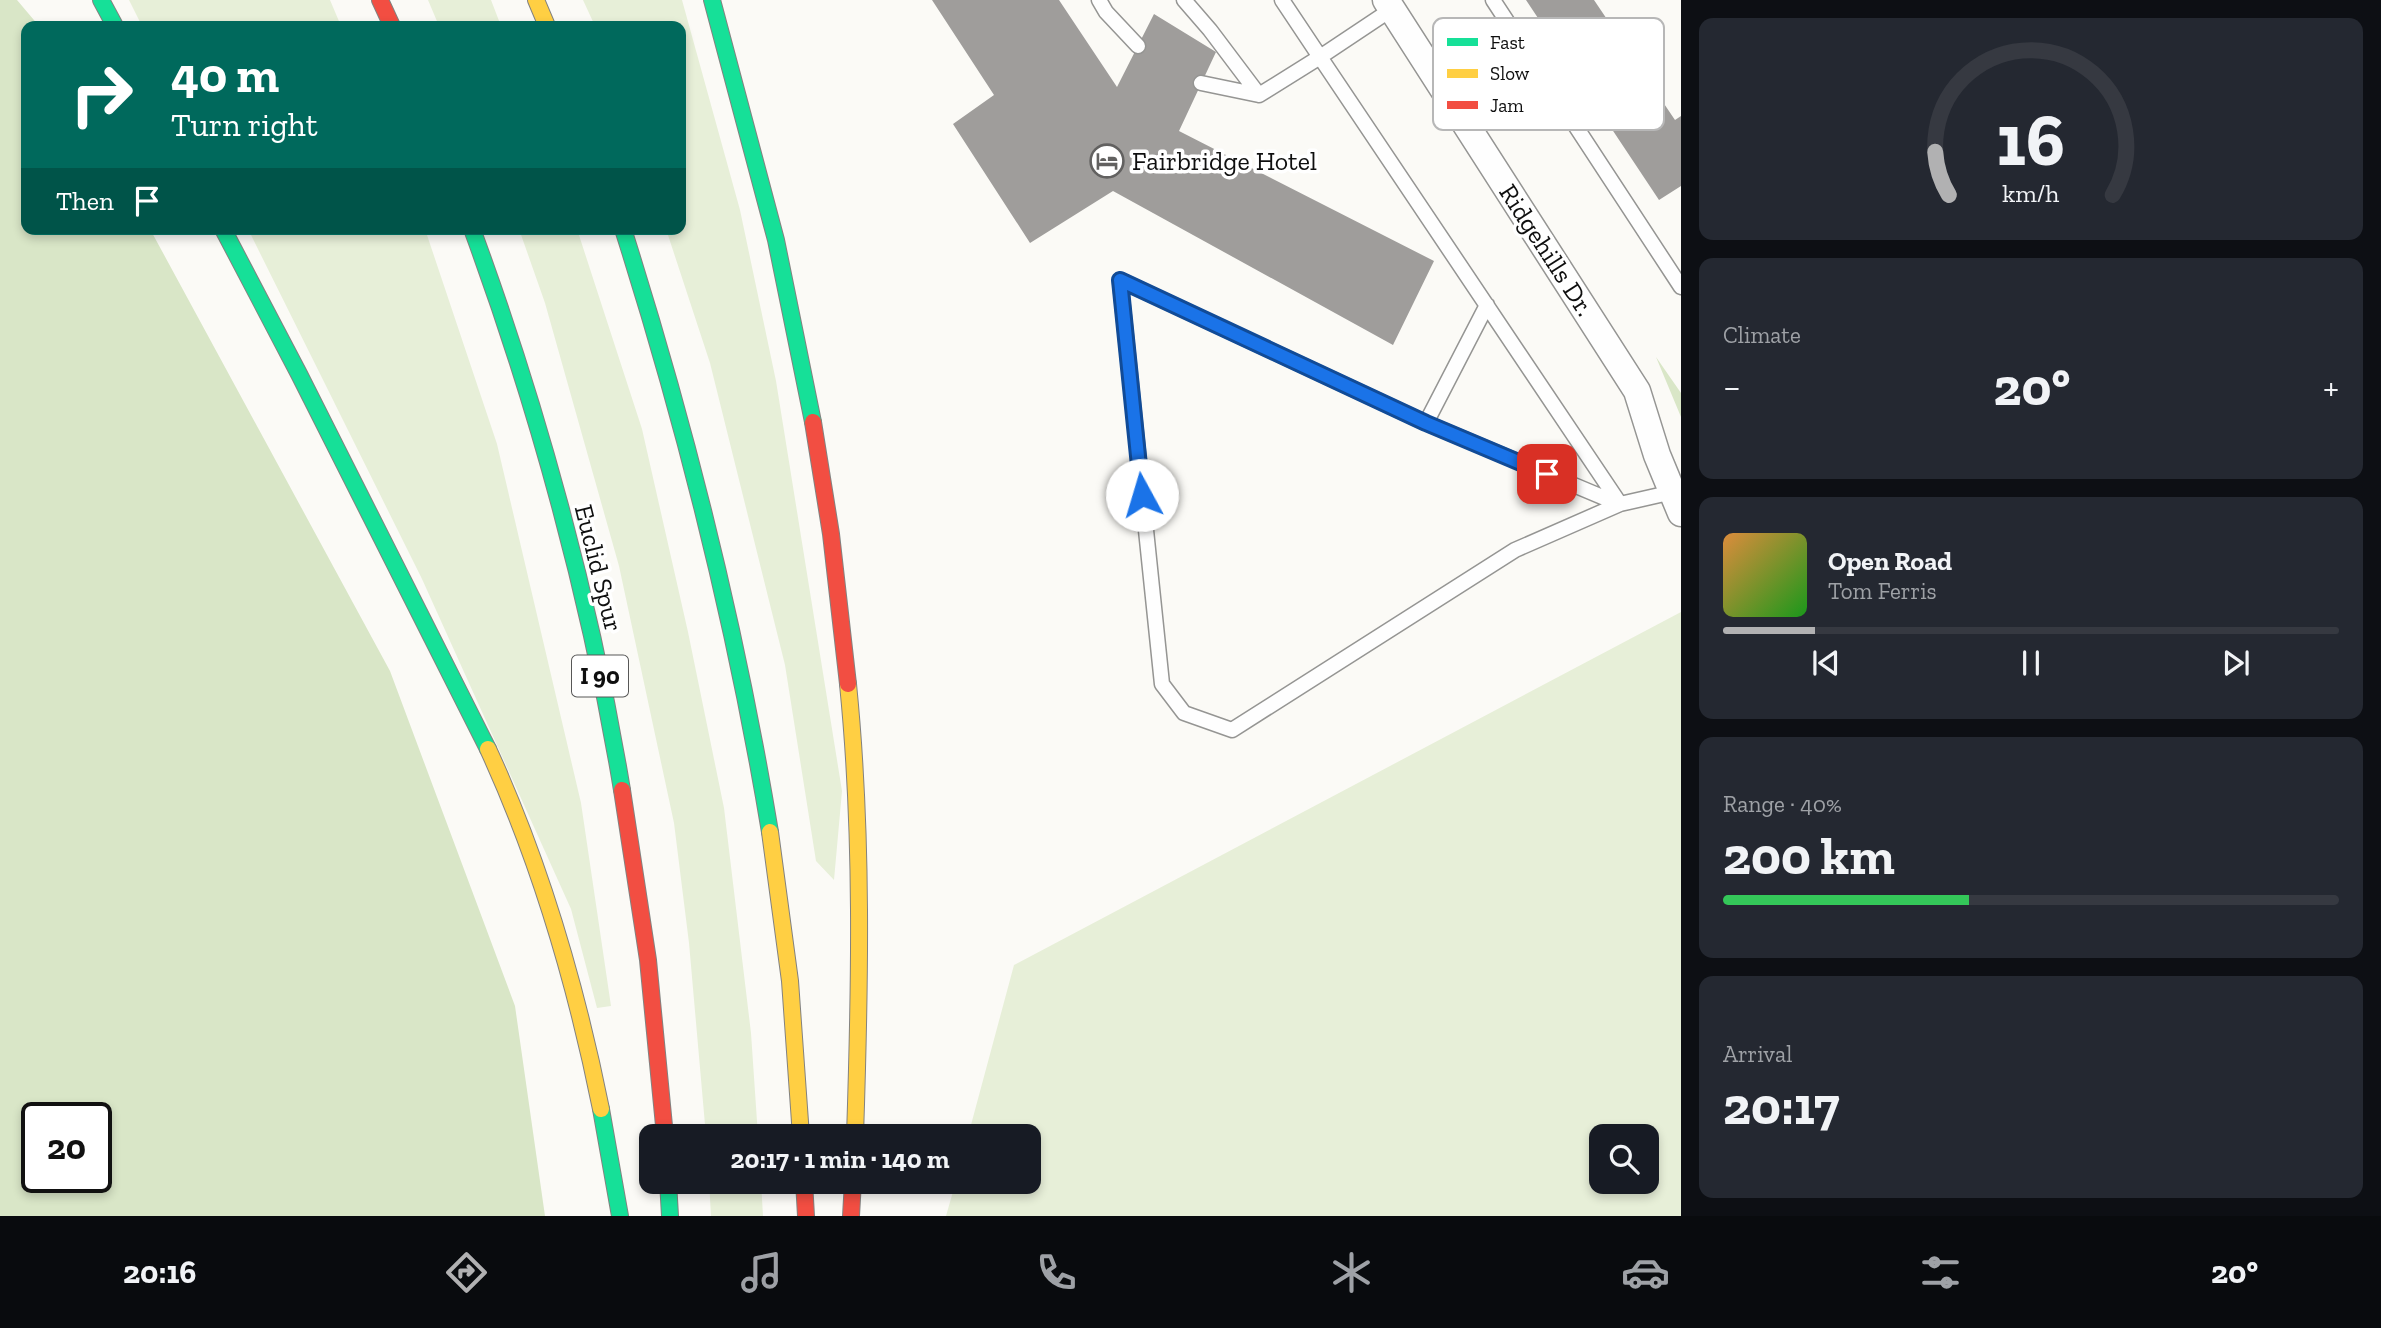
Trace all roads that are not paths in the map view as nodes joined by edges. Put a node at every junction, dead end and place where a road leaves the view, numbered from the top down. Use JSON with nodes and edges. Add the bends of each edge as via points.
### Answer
{"nodes":[{"id":1,"x":101,"y":0,"type":"edge"},
{"id":2,"x":380,"y":0,"type":"edge"},
{"id":3,"x":536,"y":0,"type":"edge"},
{"id":4,"x":712,"y":0,"type":"edge"},
{"id":5,"x":1099,"y":0,"type":"edge"},
{"id":6,"x":1184,"y":0,"type":"edge"},
{"id":7,"x":1282,"y":0,"type":"edge"},
{"id":8,"x":1493,"y":0,"type":"edge"},
{"id":9,"x":1389,"y":4,"type":"edge"},
{"id":10,"x":1505,"y":18,"type":"edge"},
{"id":11,"x":112,"y":21,"type":"edge"},
{"id":12,"x":390,"y":21,"type":"edge"},
{"id":13,"x":545,"y":21,"type":"edge"},
{"id":14,"x":1138,"y":46,"type":"dead end"},
{"id":15,"x":1320,"y":57,"type":"junction"},
{"id":16,"x":1433,"y":73,"type":"edge"},
{"id":17,"x":1201,"y":83,"type":"dead end"},
{"id":18,"x":1259,"y":95,"type":"junction"},
{"id":19,"x":1470,"y":130,"type":"edge"},
{"id":20,"x":1578,"y":130,"type":"edge"},
{"id":21,"x":226,"y":235,"type":"edge"},
{"id":22,"x":474,"y":235,"type":"edge"},
{"id":23,"x":626,"y":235,"type":"edge"},
{"id":24,"x":1681,"y":287,"type":"edge"},
{"id":25,"x":1487,"y":306,"type":"junction"},
{"id":26,"x":1426,"y":423,"type":"junction"},
{"id":27,"x":1677,"y":503,"type":"edge"},
{"id":28,"x":1620,"y":504,"type":"junction"},
{"id":29,"x":664,"y":1124,"type":"edge"},
{"id":30,"x":800,"y":1124,"type":"edge"},
{"id":31,"x":855,"y":1124,"type":"edge"},
{"id":32,"x":669,"y":1194,"type":"edge"},
{"id":33,"x":805,"y":1194,"type":"edge"},
{"id":34,"x":852,"y":1194,"type":"edge"},
{"id":35,"x":620,"y":1216,"type":"edge"},
{"id":36,"x":670,"y":1216,"type":"edge"},
{"id":37,"x":806,"y":1216,"type":"edge"},
{"id":38,"x":851,"y":1216,"type":"edge"}],
"edges":[{"from":1,"to":11,"type":"highway"},
{"from":2,"to":12,"type":"highway"},
{"from":3,"to":13,"type":"highway"},
{"from":4,"to":31,"type":"highway","via":[[799,342],[843,630],[857,820]]},
{"from":5,"to":14,"type":"lane"},
{"from":6,"to":18,"type":"lane"},
{"from":7,"to":15,"type":"lane"},
{"from":8,"to":10,"type":"lane"},
{"from":9,"to":15,"type":"lane"},
{"from":9,"to":16,"type":"street","name":"Ridgehills Dr."},
{"from":15,"to":18,"type":"lane"},
{"from":15,"to":25,"type":"lane"},
{"from":17,"to":18,"type":"lane"},
{"from":19,"to":27,"type":"street","name":"Ridgehills Dr.","via":[[1637,391]]},
{"from":20,"to":24,"type":"lane"},
{"from":21,"to":35,"type":"highway","via":[[466,703],[521,826],[568,968],[603,1114]]},
{"from":22,"to":29,"type":"highway","name":"Euclid Spur","number":"I 90","via":[[553,483],[609,718],[647,955]]},
{"from":23,"to":30,"type":"highway","via":[[693,460],[745,694],[784,930]]},
{"from":25,"to":26,"type":"lane"},
{"from":25,"to":28,"type":"lane"},
{"from":26,"to":28,"type":"lane"},
{"from":26,"to":28,"type":"lane","via":[[1120,280],[1162,684],[1184,713],[1232,730],[1515,550]]},
{"from":27,"to":28,"type":"lane"},
{"from":32,"to":36,"type":"highway"},
{"from":33,"to":37,"type":"highway"},
{"from":34,"to":38,"type":"highway"}]}
